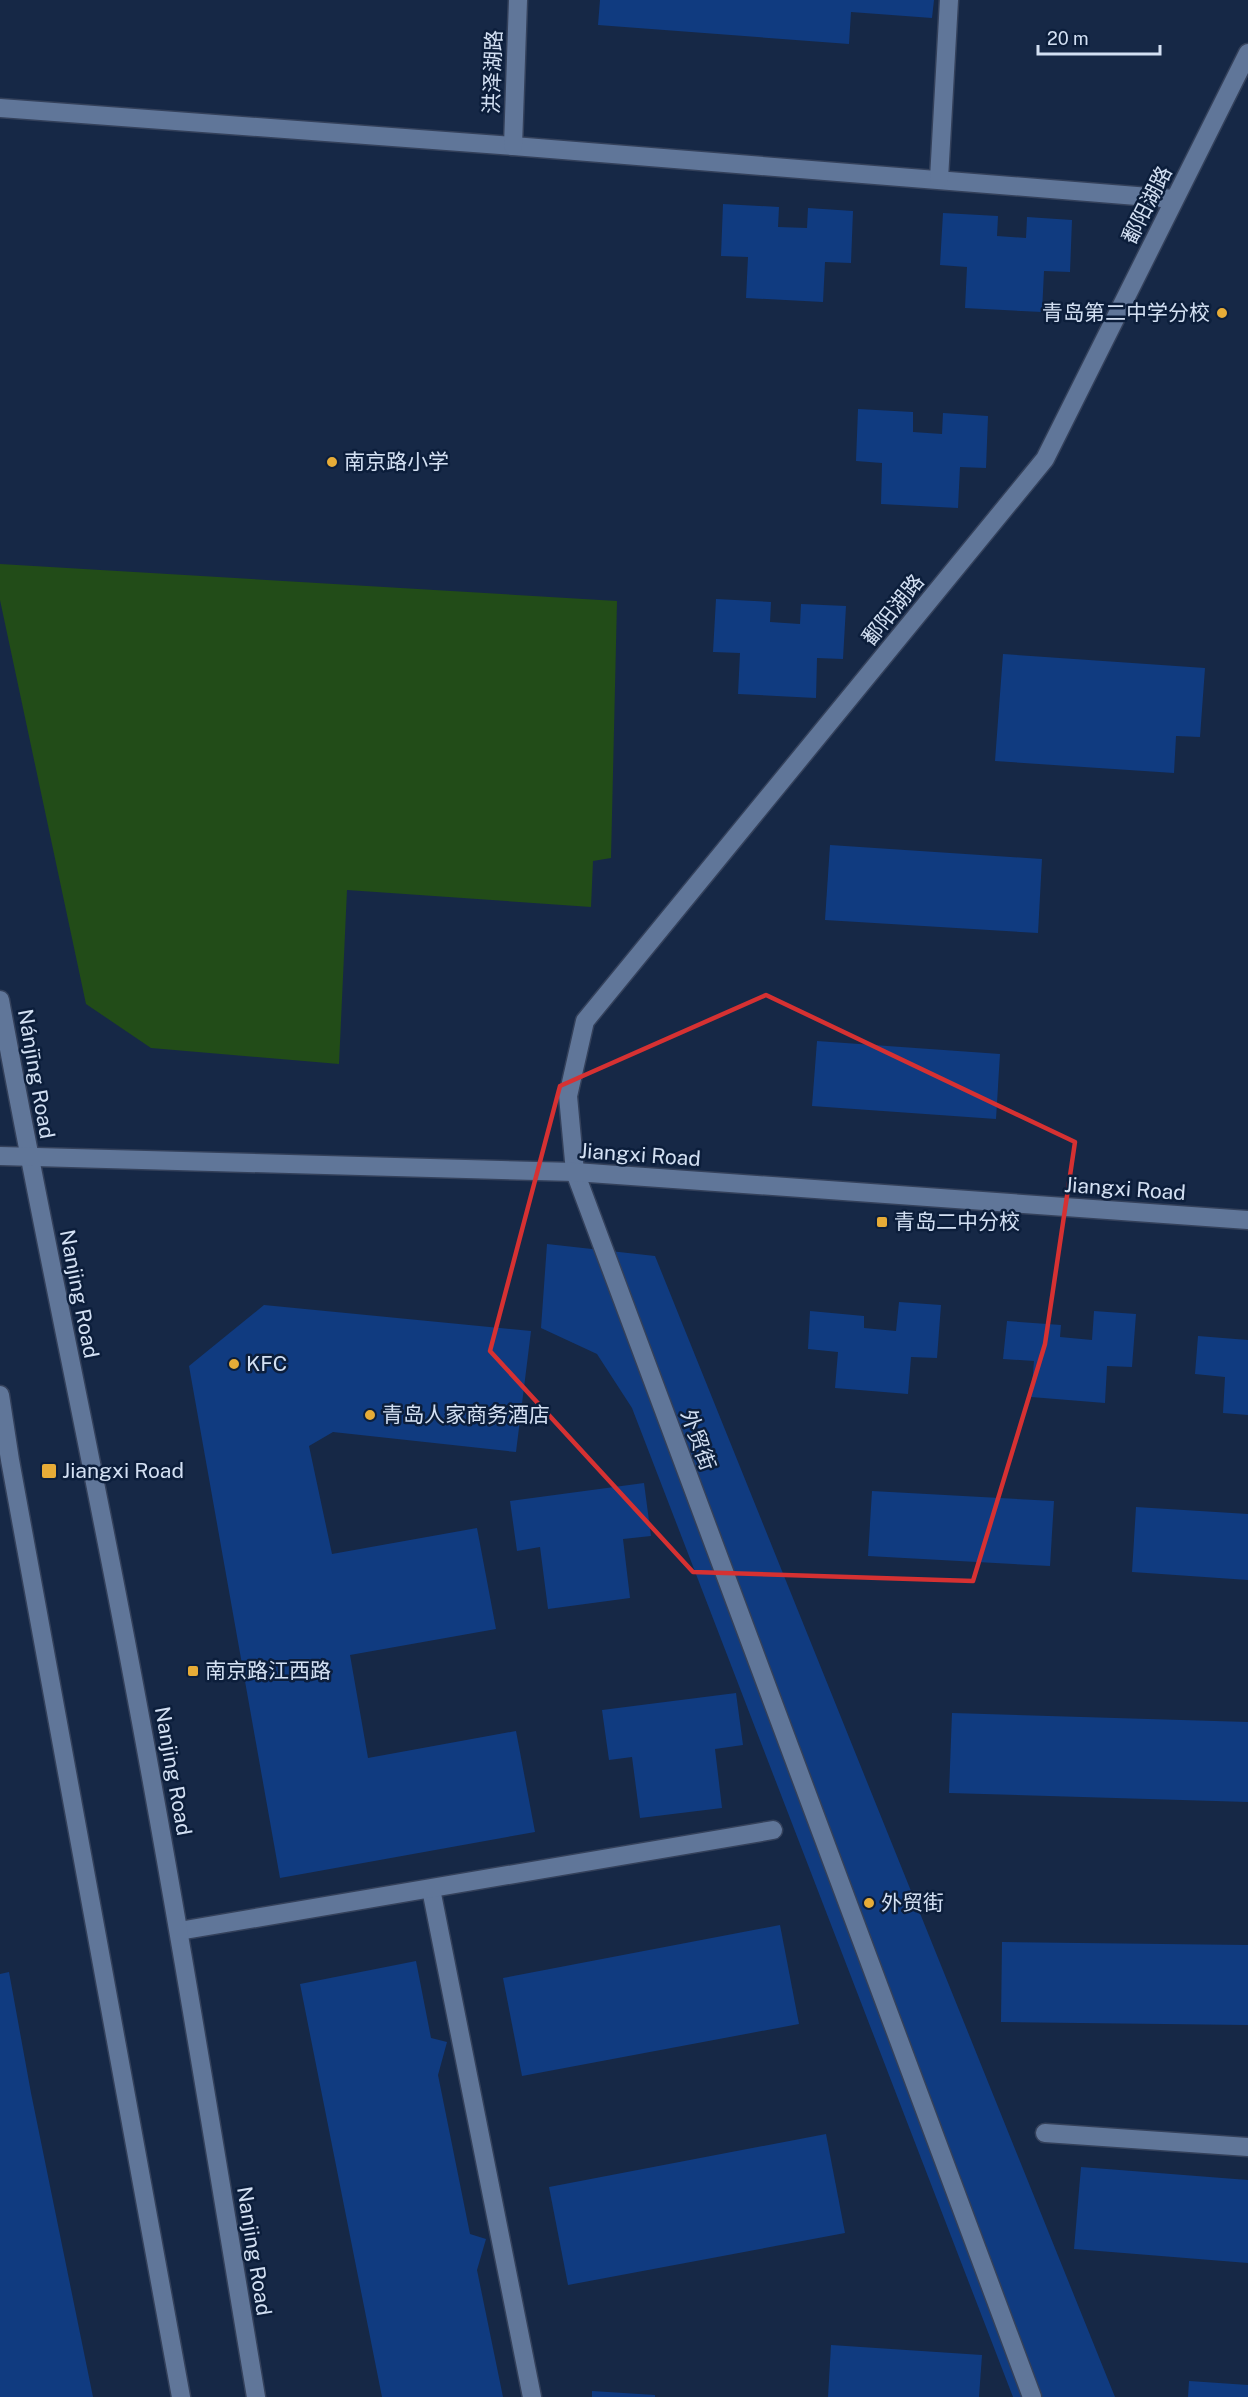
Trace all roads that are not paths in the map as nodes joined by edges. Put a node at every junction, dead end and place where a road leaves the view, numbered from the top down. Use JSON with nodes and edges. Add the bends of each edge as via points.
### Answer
{"nodes":[{"id":1,"x":518,"y":0,"type":"edge"},
{"id":2,"x":949,"y":0,"type":"edge"},
{"id":3,"x":1248,"y":53,"type":"edge"},
{"id":4,"x":0,"y":108,"type":"edge"},
{"id":5,"x":513,"y":146,"type":"junction"},
{"id":6,"x":939,"y":180,"type":"junction"},
{"id":7,"x":1174,"y":199,"type":"junction"},
{"id":8,"x":0,"y":1000,"type":"edge"},
{"id":9,"x":0,"y":1156,"type":"edge"},
{"id":10,"x":29,"y":1156,"type":"junction"},
{"id":11,"x":575,"y":1172,"type":"junction"},
{"id":12,"x":1248,"y":1220,"type":"edge"},
{"id":13,"x":0,"y":1395,"type":"edge"},
{"id":14,"x":772,"y":1830,"type":"dead end"},
{"id":15,"x":431,"y":1889,"type":"junction"},
{"id":16,"x":179,"y":1931,"type":"junction"},
{"id":17,"x":1045,"y":2133,"type":"dead end"},
{"id":18,"x":1248,"y":2147,"type":"edge"},
{"id":19,"x":181,"y":2397,"type":"edge"},
{"id":20,"x":256,"y":2397,"type":"edge"},
{"id":21,"x":532,"y":2397,"type":"edge"},
{"id":22,"x":1032,"y":2397,"type":"edge"}],
"edges":[{"from":1,"to":5,"type":"street","name":"洪泽湖路"},
{"from":2,"to":6,"type":"street"},
{"from":3,"to":7,"type":"street","name":"鄱阳湖路"},
{"from":4,"to":5,"type":"street"},
{"from":5,"to":6,"type":"street"},
{"from":6,"to":7,"type":"street"},
{"from":7,"to":11,"type":"street","name":"鄱阳湖路","via":[[1045,459],[585,1021],[568,1096]]},
{"from":8,"to":10,"type":"street","name":"Nánjīng Road"},
{"from":9,"to":10,"type":"street","name":"Jiangxi Road"},
{"from":10,"to":11,"type":"street","name":"Jiangxi Road"},
{"from":10,"to":16,"type":"street","name":"Nanjing Road","via":[[133,1677]]},
{"from":11,"to":12,"type":"street","name":"Jiangxi Road"},
{"from":11,"to":22,"type":"street","name":"外贸街"},
{"from":13,"to":19,"type":"street"},
{"from":14,"to":15,"type":"street"},
{"from":15,"to":16,"type":"street"},
{"from":15,"to":21,"type":"street"},
{"from":16,"to":20,"type":"street","name":"Nanjing Road"},
{"from":17,"to":18,"type":"street"}]}
